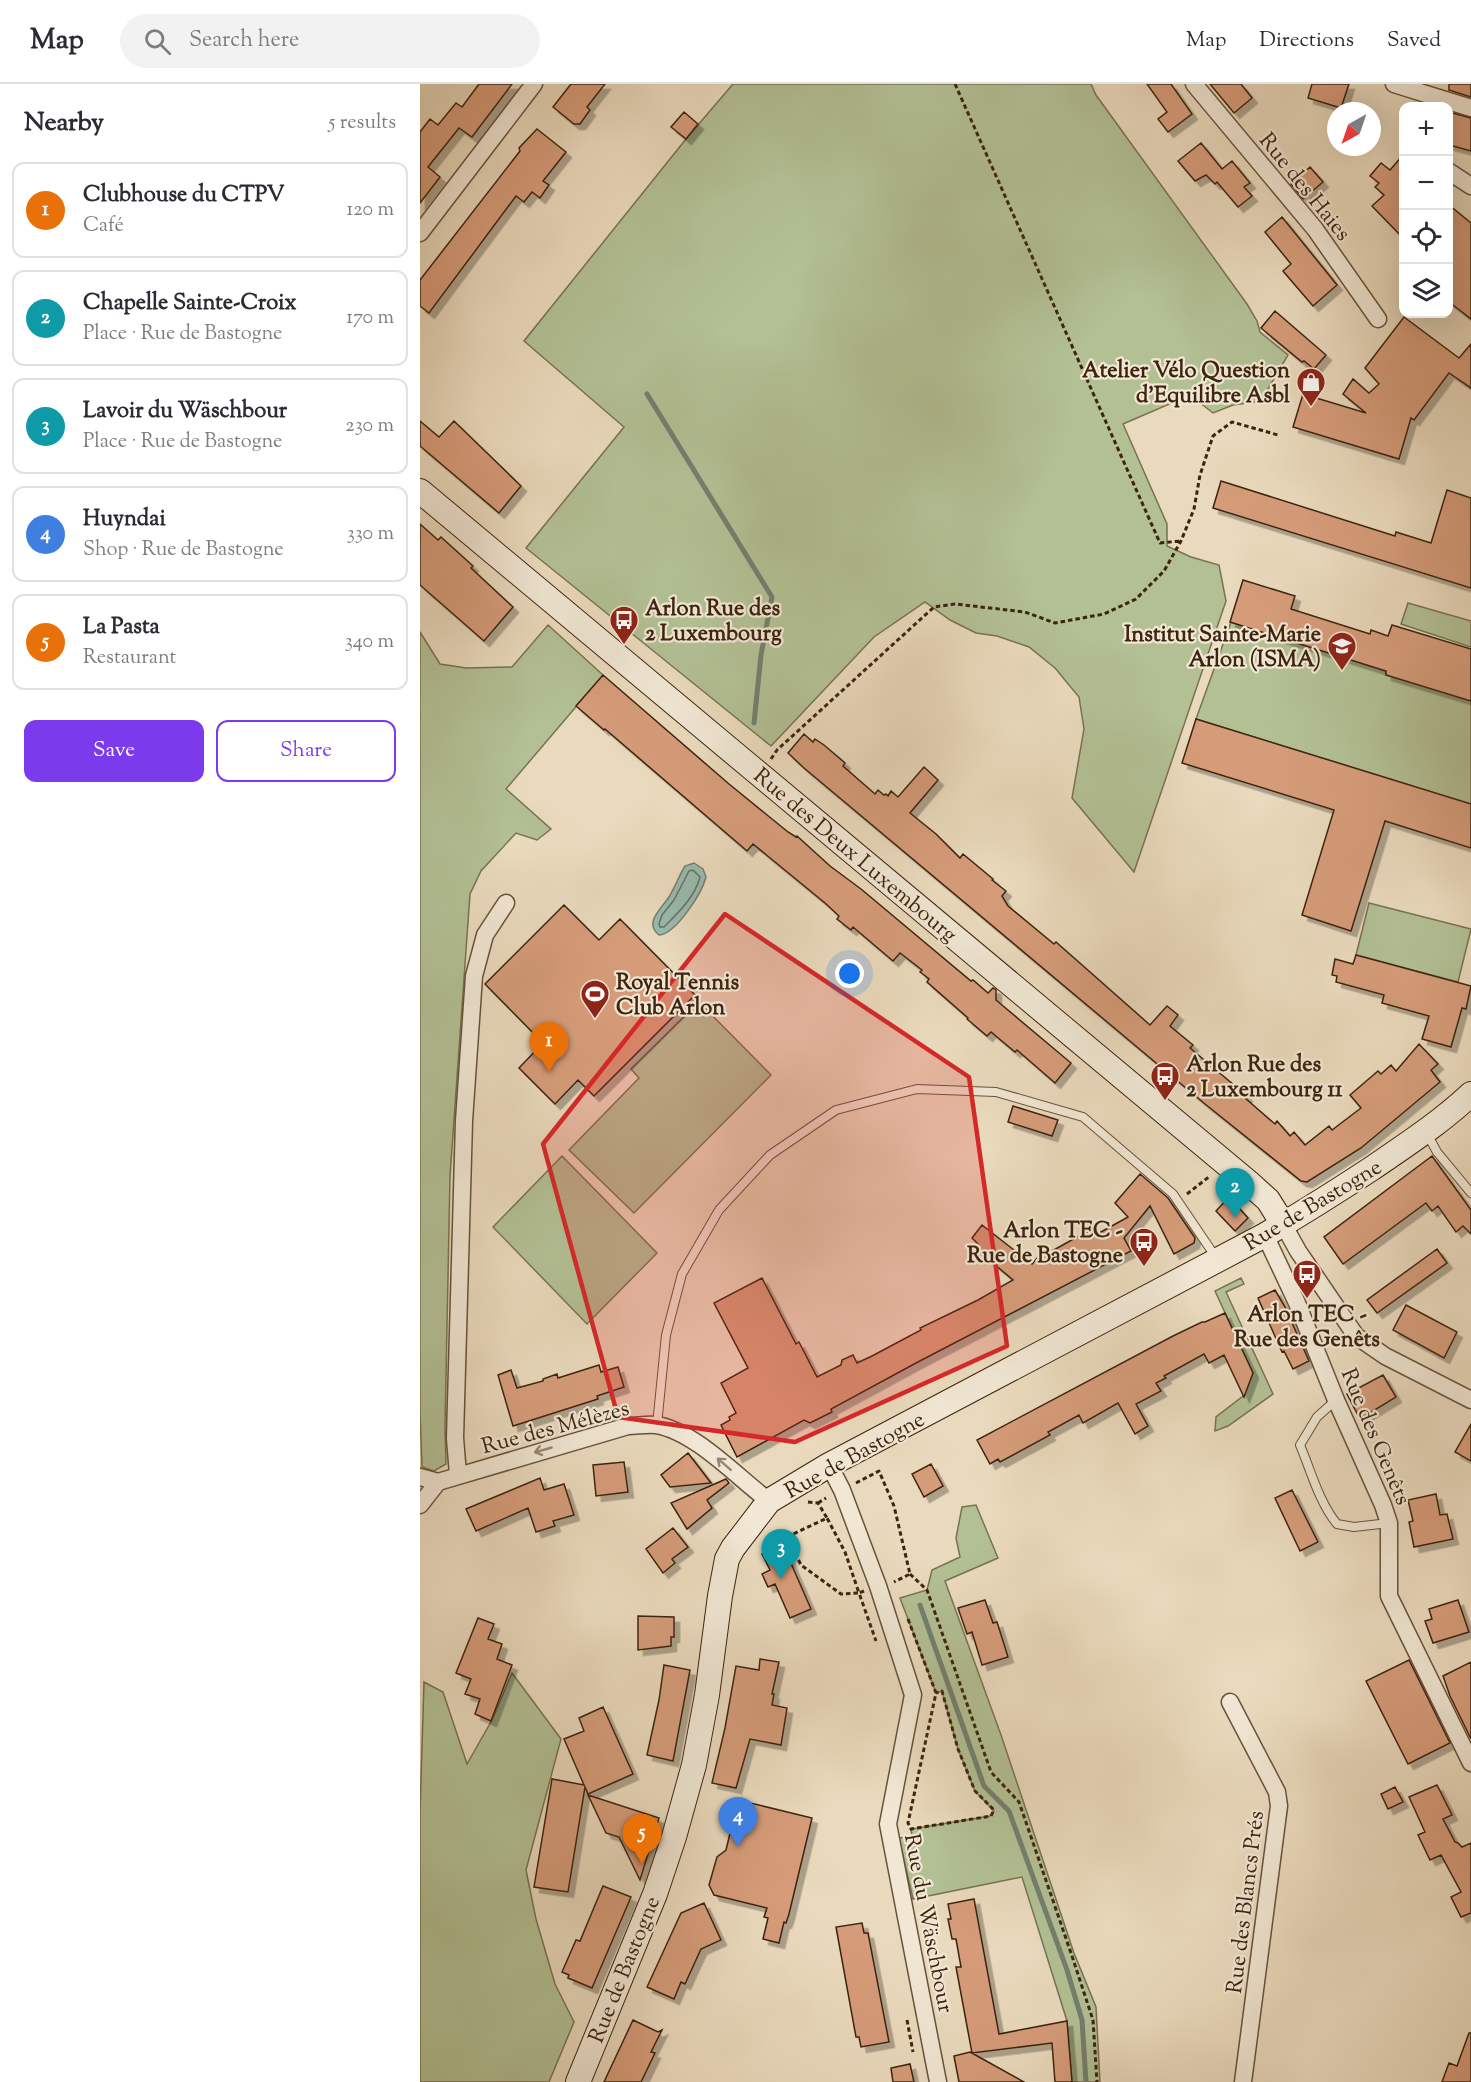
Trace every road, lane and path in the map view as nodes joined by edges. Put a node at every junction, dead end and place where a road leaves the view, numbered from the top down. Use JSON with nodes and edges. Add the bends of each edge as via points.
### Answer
{"nodes":[{"id":1,"x":534,"y":84,"type":"edge"},
{"id":2,"x":955,"y":84,"type":"edge"},
{"id":3,"x":1194,"y":84,"type":"edge"},
{"id":4,"x":1394,"y":84,"type":"edge"},
{"id":5,"x":1471,"y":108,"type":"edge"},
{"id":6,"x":1453,"y":174,"type":"edge"},
{"id":7,"x":1471,"y":186,"type":"edge"},
{"id":8,"x":420,"y":233,"type":"edge"},
{"id":9,"x":1378,"y":319,"type":"dead end"},
{"id":10,"x":1278,"y":435,"type":"dead end"},
{"id":11,"x":420,"y":491,"type":"edge"},
{"id":12,"x":1181,"y":541,"type":"junction"},
{"id":13,"x":761,"y":774,"type":"junction"},
{"id":14,"x":506,"y":903,"type":"dead end"},
{"id":15,"x":1471,"y":1094,"type":"edge"},
{"id":16,"x":1426,"y":1132,"type":"junction"},
{"id":17,"x":1225,"y":1163,"type":"junction"},
{"id":18,"x":1471,"y":1193,"type":"edge"},
{"id":19,"x":1178,"y":1202,"type":"junction"},
{"id":20,"x":1274,"y":1230,"type":"junction"},
{"id":21,"x":1217,"y":1259,"type":"junction"},
{"id":22,"x":1336,"y":1400,"type":"junction"},
{"id":23,"x":1471,"y":1400,"type":"edge"},
{"id":24,"x":657,"y":1425,"type":"junction"},
{"id":25,"x":829,"y":1465,"type":"junction"},
{"id":26,"x":458,"y":1475,"type":"junction"},
{"id":27,"x":420,"y":1477,"type":"edge"},
{"id":28,"x":438,"y":1482,"type":"junction"},
{"id":29,"x":790,"y":1488,"type":"junction"},
{"id":30,"x":769,"y":1501,"type":"junction"},
{"id":31,"x":420,"y":1505,"type":"edge"},
{"id":32,"x":827,"y":1518,"type":"junction"},
{"id":33,"x":1389,"y":1523,"type":"junction"},
{"id":34,"x":910,"y":1574,"type":"dead end"},
{"id":35,"x":1230,"y":1702,"type":"dead end"},
{"id":36,"x":1471,"y":1763,"type":"edge"},
{"id":37,"x":578,"y":2082,"type":"edge"},
{"id":38,"x":938,"y":2082,"type":"edge"},
{"id":39,"x":1097,"y":2082,"type":"edge"},
{"id":40,"x":1243,"y":2082,"type":"edge"}],
"edges":[{"from":1,"to":8,"type":"street"},
{"from":2,"to":12,"type":"path","via":[[1160,543]]},
{"from":3,"to":9,"type":"street","name":"Rue des Haies","via":[[1315,229]]},
{"from":4,"to":5,"type":"street"},
{"from":6,"to":7,"type":"street"},
{"from":10,"to":12,"type":"path","via":[[1232,422],[1213,436],[1194,509]]},
{"from":11,"to":13,"type":"main road","name":"Rue des Deux Luxembourg"},
{"from":12,"to":13,"type":"path","via":[[1164,571],[1136,599],[1104,614],[1055,623],[1025,612],[955,604],[934,607],[777,750]]},
{"from":13,"to":17,"type":"main road","name":"Rue des Deux Luxembourg"},
{"from":14,"to":26,"type":"street","via":[[485,935],[474,976],[464,1144],[455,1438]]},
{"from":15,"to":16,"type":"main road","name":"Rue de Bastogne"},
{"from":16,"to":18,"type":"lane","via":[[1437,1152]]},
{"from":16,"to":20,"type":"main road","name":"Rue de Bastogne"},
{"from":17,"to":19,"type":"path"},
{"from":17,"to":20,"type":"main road","name":"Rue des Deux Luxembourg","via":[[1268,1200]]},
{"from":19,"to":21,"type":"lane"},
{"from":19,"to":24,"type":"lane","via":[[1083,1117],[996,1092],[917,1089],[836,1110],[770,1155],[719,1210],[687,1264],[666,1335]]},
{"from":20,"to":21,"type":"main road","name":"Rue de Bastogne"},
{"from":20,"to":22,"type":"street","name":"Rue des Genêts","via":[[1297,1303]]},
{"from":20,"to":23,"type":"street","via":[[1356,1336],[1385,1356]]},
{"from":21,"to":25,"type":"main road","name":"Rue de Bastogne"},
{"from":22,"to":33,"type":"street","name":"Rue des Genêts"},
{"from":22,"to":33,"type":"lane","via":[[1317,1417],[1300,1445],[1313,1477],[1337,1524],[1354,1527]]},
{"from":24,"to":26,"type":"street","name":"Rue des Mélèzes","one_way":true,"via":[[628,1426]]},
{"from":30,"to":24,"type":"street","name":"Rue des Mélèzes","one_way":true,"via":[[709,1451]]},
{"from":25,"to":29,"type":"main road","name":"Rue de Bastogne"},
{"from":25,"to":38,"type":"street","name":"Rue du Wäschbour","via":[[878,1586],[914,1695],[888,1824]]},
{"from":26,"to":28,"type":"street","name":"Rue des Mélèzes"},
{"from":27,"to":28,"type":"street"},
{"from":28,"to":31,"type":"street"},
{"from":29,"to":30,"type":"main road","name":"Rue de Bastogne"},
{"from":29,"to":32,"type":"path","via":[[800,1502],[818,1503]]},
{"from":30,"to":37,"type":"main road","name":"Rue de Bastogne","via":[[727,1559],[707,1695],[674,1837],[655,1894]]},
{"from":32,"to":32,"type":"path","via":[[845,1552],[859,1593],[841,1594],[801,1565],[787,1537]]},
{"from":33,"to":36,"type":"street","name":"Rue des Genêts","via":[[1389,1596]]},
{"from":34,"to":39,"type":"path","via":[[927,1590],[991,1772],[1019,1802],[1093,2020]]},
{"from":35,"to":40,"type":"street","name":"Rue des Blancs Prés","via":[[1277,1792],[1279,1806]]}]}
